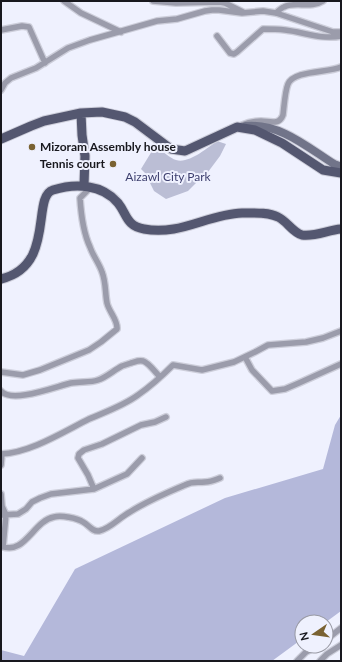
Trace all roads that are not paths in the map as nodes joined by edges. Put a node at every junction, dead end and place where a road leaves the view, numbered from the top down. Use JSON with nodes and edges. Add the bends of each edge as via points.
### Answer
{"nodes":[{"id":1,"x":64,"y":1,"type":"edge"},
{"id":2,"x":153,"y":1,"type":"edge"},
{"id":3,"x":323,"y":1,"type":"edge"},
{"id":4,"x":245,"y":13,"type":"junction"},
{"id":5,"x":276,"y":13,"type":"junction"},
{"id":6,"x":1,"y":30,"type":"edge"},
{"id":7,"x":121,"y":32,"type":"junction"},
{"id":8,"x":341,"y":32,"type":"edge"},
{"id":9,"x":217,"y":36,"type":"dead end"},
{"id":10,"x":341,"y":36,"type":"edge"},
{"id":11,"x":45,"y":63,"type":"junction"},
{"id":12,"x":340,"y":68,"type":"edge"},
{"id":13,"x":1,"y":90,"type":"edge"},
{"id":14,"x":81,"y":113,"type":"junction"},
{"id":15,"x":237,"y":127,"type":"junction"},
{"id":16,"x":1,"y":138,"type":"edge"},
{"id":17,"x":341,"y":166,"type":"edge"},
{"id":18,"x":341,"y":173,"type":"edge"},
{"id":19,"x":88,"y":186,"type":"junction"},
{"id":20,"x":341,"y":229,"type":"edge"},
{"id":21,"x":1,"y":279,"type":"edge"},
{"id":22,"x":341,"y":331,"type":"edge"},
{"id":23,"x":245,"y":357,"type":"junction"},
{"id":24,"x":341,"y":364,"type":"edge"},
{"id":25,"x":1,"y":372,"type":"edge"},
{"id":26,"x":160,"y":377,"type":"junction"},
{"id":27,"x":1,"y":391,"type":"edge"},
{"id":28,"x":166,"y":417,"type":"dead end"},
{"id":29,"x":2,"y":454,"type":"edge"},
{"id":30,"x":142,"y":458,"type":"dead end"},
{"id":31,"x":1,"y":465,"type":"edge"},
{"id":32,"x":220,"y":478,"type":"dead end"},
{"id":33,"x":94,"y":489,"type":"junction"},
{"id":34,"x":1,"y":494,"type":"edge"},
{"id":35,"x":3,"y":515,"type":"edge"},
{"id":36,"x":2,"y":547,"type":"edge"},
{"id":37,"x":341,"y":645,"type":"edge"},
{"id":38,"x":320,"y":661,"type":"edge"}],
"edges":[{"from":1,"to":7,"type":"street","via":[[81,13]]},
{"from":2,"to":4,"type":"street","via":[[220,2]]},
{"from":3,"to":5,"type":"street","via":[[313,5],[285,6]]},
{"from":4,"to":5,"type":"street"},
{"from":4,"to":7,"type":"street","via":[[205,11]]},
{"from":5,"to":8,"type":"street","via":[[333,32]]},
{"from":6,"to":11,"type":"street","via":[[29,27]]},
{"from":7,"to":11,"type":"street","via":[[68,48]]},
{"from":9,"to":10,"type":"street","via":[[230,53],[234,54],[263,29],[284,29],[332,38]]},
{"from":11,"to":13,"type":"street","via":[[11,78]]},
{"from":12,"to":15,"type":"street","via":[[290,79],[283,116],[279,121],[253,121]]},
{"from":14,"to":15,"type":"main road","via":[[102,112],[125,117],[171,149],[185,151]]},
{"from":14,"to":16,"type":"main road","via":[[44,121]]},
{"from":14,"to":19,"type":"main road"},
{"from":15,"to":17,"type":"main road","via":[[260,126],[273,129],[298,140]]},
{"from":15,"to":18,"type":"main road","via":[[255,130],[282,143],[323,170]]},
{"from":19,"to":20,"type":"main road","via":[[112,197],[130,222],[144,229],[177,229],[241,213],[278,217],[301,234],[310,235]]},
{"from":19,"to":21,"type":"main road","via":[[56,189],[47,194],[33,256],[20,271]]},
{"from":19,"to":25,"type":"street","via":[[80,198],[81,213],[90,247],[103,275],[107,303],[118,328],[89,350],[40,370],[23,375]]},
{"from":22,"to":23,"type":"street","via":[[306,342],[268,345]]},
{"from":23,"to":24,"type":"street","via":[[252,370],[272,391],[299,384]]},
{"from":23,"to":26,"type":"street","via":[[202,370],[173,365]]},
{"from":26,"to":27,"type":"street","via":[[146,363],[137,361],[122,366],[98,380],[73,382],[23,395],[3,394]]},
{"from":26,"to":29,"type":"street","via":[[119,406],[29,448]]},
{"from":28,"to":33,"type":"street","via":[[141,425],[79,454],[78,458]]},
{"from":29,"to":31,"type":"street"},
{"from":30,"to":33,"type":"street","via":[[127,474]]},
{"from":32,"to":36,"type":"street","via":[[212,482],[186,484],[141,505],[107,528],[98,531],[92,530],[78,520],[54,517],[42,522],[25,542],[14,547]]},
{"from":33,"to":35,"type":"street","via":[[51,494],[32,502],[18,514]]},
{"from":34,"to":35,"type":"street"},
{"from":35,"to":36,"type":"street"},
{"from":37,"to":38,"type":"street"}]}
